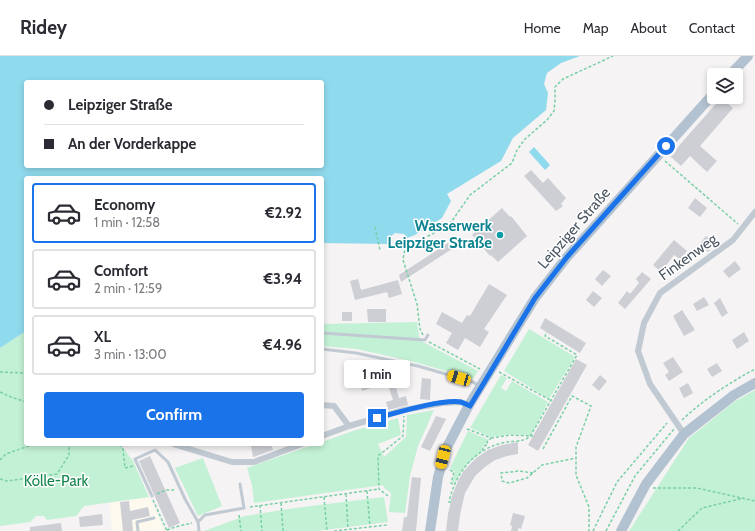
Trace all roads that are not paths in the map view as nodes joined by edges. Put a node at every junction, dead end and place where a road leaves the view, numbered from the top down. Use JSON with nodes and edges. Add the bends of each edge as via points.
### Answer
{"nodes":[{"id":1,"x":744,"y":58,"type":"edge"},
{"id":2,"x":736,"y":68,"type":"edge"},
{"id":3,"x":707,"y":101,"type":"edge"},
{"id":4,"x":755,"y":212,"type":"edge"},
{"id":5,"x":324,"y":333,"type":"edge"},
{"id":6,"x":428,"y":335,"type":"dead end"},
{"id":7,"x":324,"y":349,"type":"edge"},
{"id":8,"x":755,"y":383,"type":"edge"},
{"id":9,"x":481,"y":386,"type":"junction"},
{"id":10,"x":324,"y":405,"type":"edge"},
{"id":11,"x":470,"y":406,"type":"junction"},
{"id":12,"x":349,"y":426,"type":"junction"},
{"id":13,"x":684,"y":434,"type":"junction"},
{"id":14,"x":324,"y":435,"type":"edge"},
{"id":15,"x":180,"y":446,"type":"edge"},
{"id":16,"x":297,"y":446,"type":"edge"},
{"id":17,"x":240,"y":484,"type":"dead end"},
{"id":18,"x":152,"y":496,"type":"road end"},
{"id":19,"x":154,"y":518,"type":"dead end"},
{"id":20,"x":198,"y":522,"type":"junction"},
{"id":21,"x":138,"y":531,"type":"edge"},
{"id":22,"x":199,"y":531,"type":"edge"},
{"id":23,"x":430,"y":531,"type":"edge"},
{"id":24,"x":621,"y":531,"type":"edge"}],
"edges":[{"from":1,"to":2,"type":"main road"},
{"from":3,"to":9,"type":"main road","name":"Leipziger Straße","via":[[567,257],[535,298]]},
{"from":4,"to":13,"type":"street","name":"Finkenweg","via":[[733,240],[660,294],[644,322],[638,351],[650,384]]},
{"from":5,"to":6,"type":"lane","via":[[425,340]]},
{"from":7,"to":9,"type":"lane","via":[[418,366]]},
{"from":8,"to":13,"type":"main road","via":[[734,395]]},
{"from":9,"to":11,"type":"main road","name":"Leipziger Straße"},
{"from":10,"to":12,"type":"street","via":[[334,406]]},
{"from":11,"to":12,"type":"street","via":[[460,402],[443,403],[404,410]]},
{"from":11,"to":23,"type":"main road","name":"Leipziger Straße","via":[[443,457],[435,490]]},
{"from":12,"to":14,"type":"street"},
{"from":13,"to":24,"type":"main road","via":[[644,488]]},
{"from":15,"to":16,"type":"street","via":[[232,462],[254,462]]},
{"from":17,"to":20,"type":"lane","via":[[244,508],[205,515]]},
{"from":18,"to":20,"type":"lane","via":[[135,459],[155,450],[168,462]]},
{"from":19,"to":21,"type":"lane","via":[[137,522]]},
{"from":20,"to":22,"type":"lane"}]}
